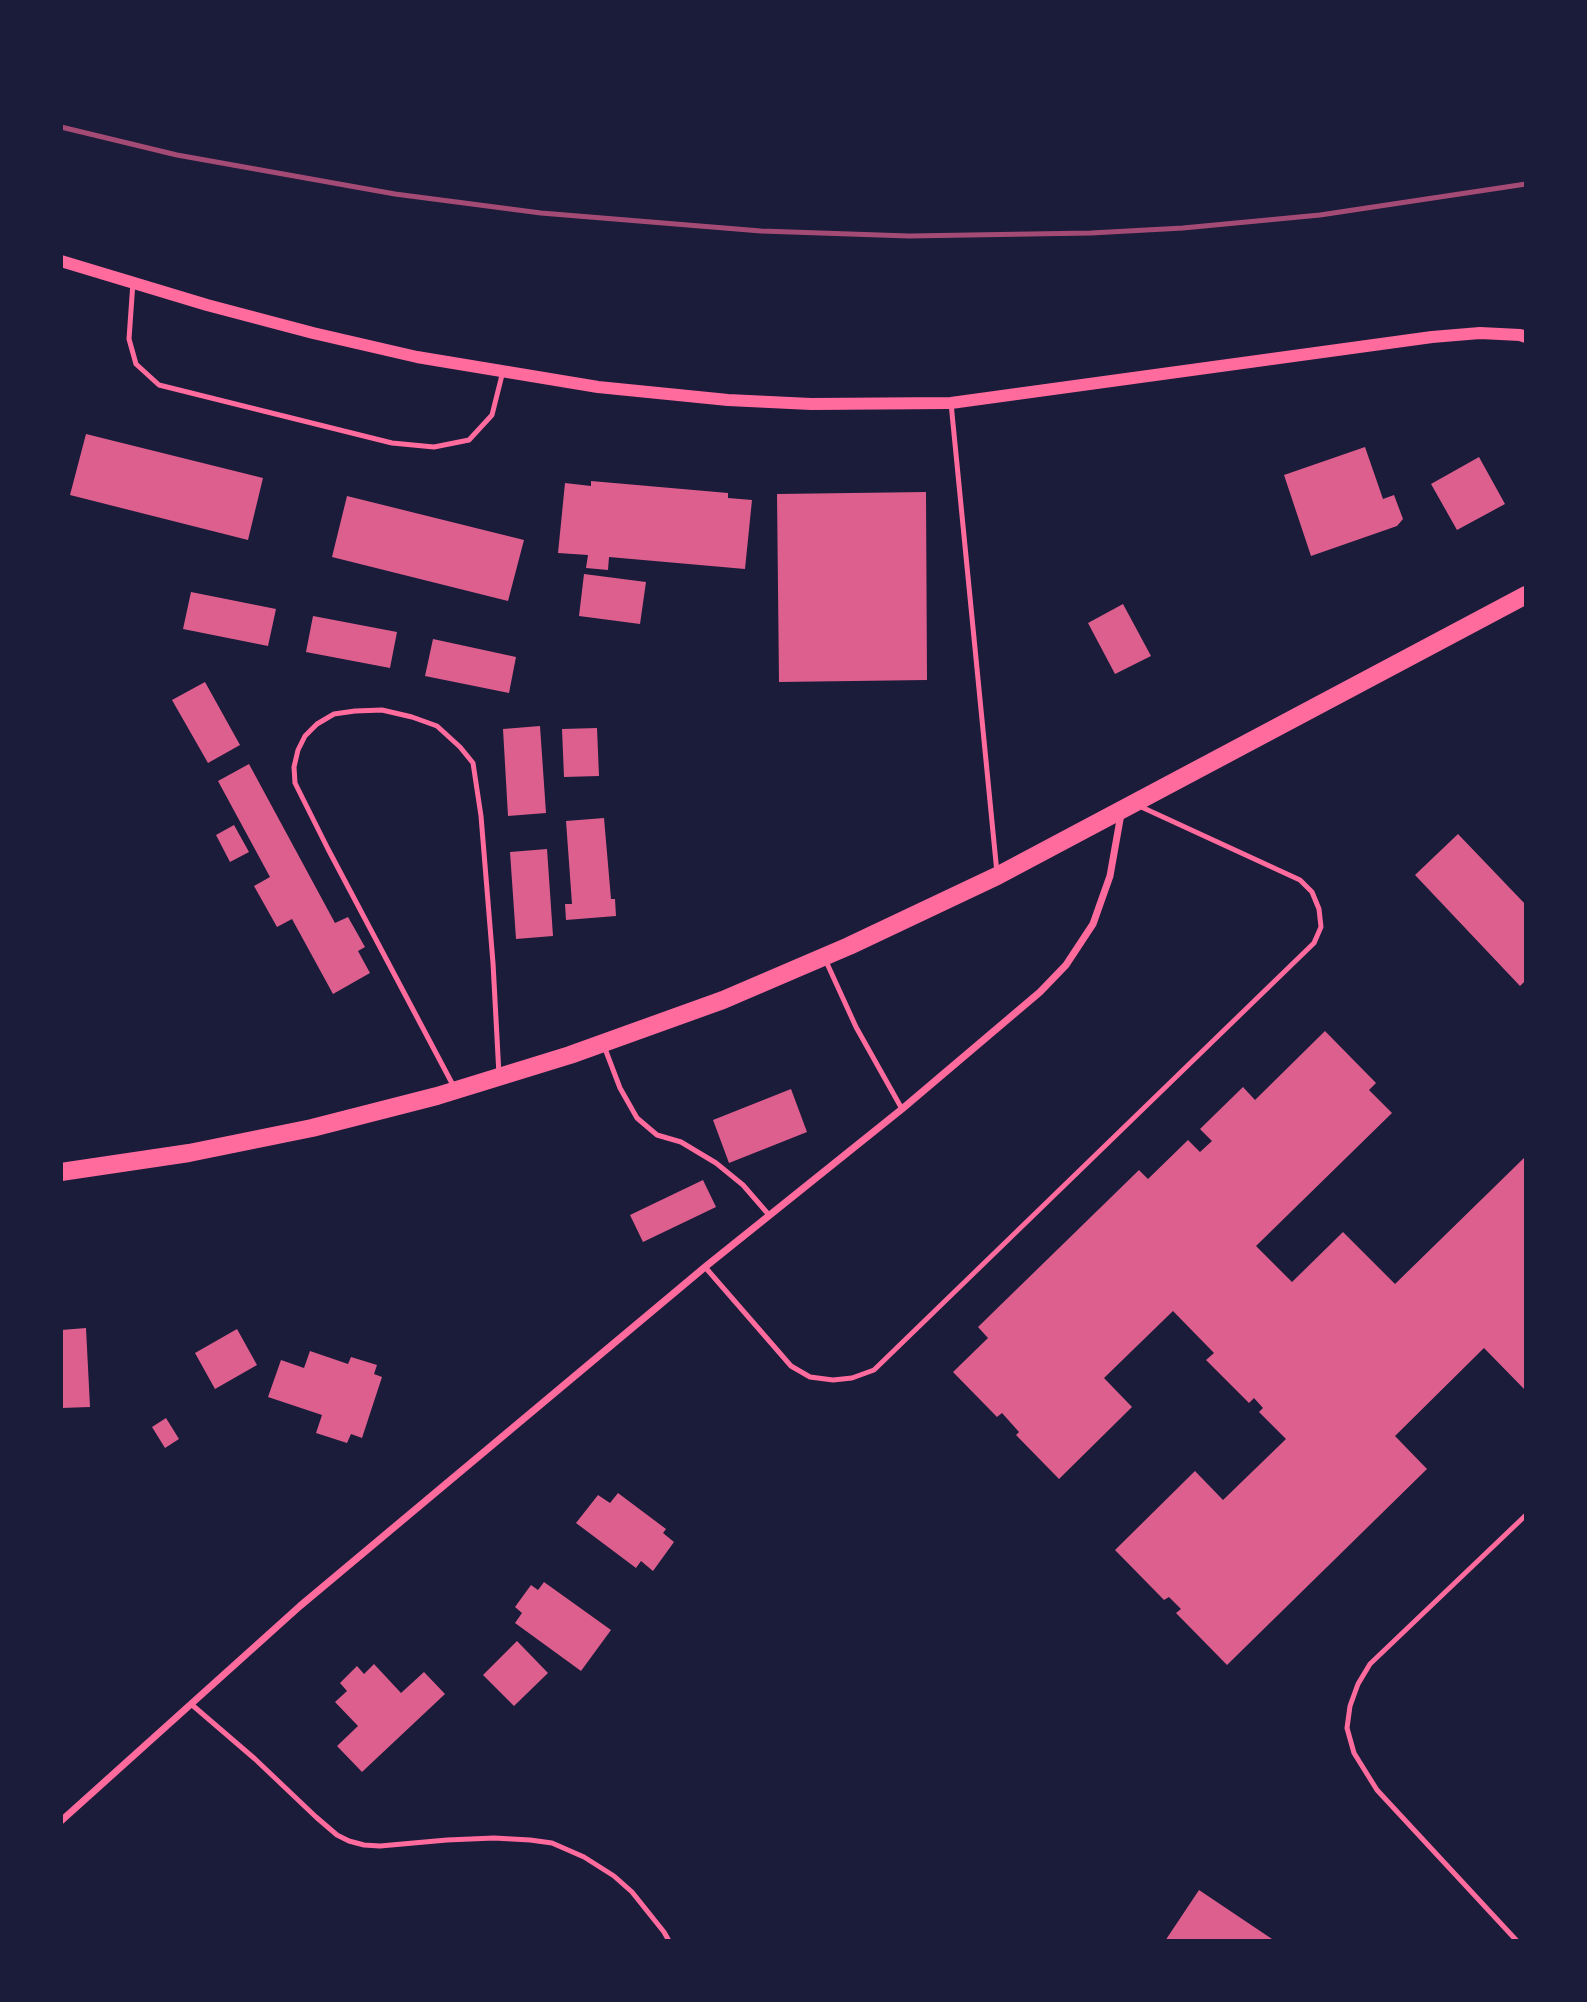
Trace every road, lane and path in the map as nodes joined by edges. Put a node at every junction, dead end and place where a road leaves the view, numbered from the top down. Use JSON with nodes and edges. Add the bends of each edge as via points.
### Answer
{"nodes":[{"id":1,"x":61,"y":261,"type":"edge"},
{"id":2,"x":133,"y":282,"type":"junction"},
{"id":3,"x":1526,"y":337,"type":"edge"},
{"id":4,"x":503,"y":371,"type":"junction"},
{"id":5,"x":951,"y":403,"type":"junction"},
{"id":6,"x":1526,"y":594,"type":"edge"},
{"id":7,"x":1128,"y":807,"type":"junction"},
{"id":8,"x":998,"y":876,"type":"junction"},
{"id":9,"x":824,"y":957,"type":"junction"},
{"id":10,"x":603,"y":1043,"type":"junction"},
{"id":11,"x":499,"y":1077,"type":"junction"},
{"id":12,"x":455,"y":1090,"type":"junction"},
{"id":13,"x":902,"y":1109,"type":"junction"},
{"id":14,"x":61,"y":1172,"type":"edge"},
{"id":15,"x":769,"y":1215,"type":"junction"},
{"id":16,"x":705,"y":1267,"type":"junction"},
{"id":17,"x":1526,"y":1515,"type":"edge"},
{"id":18,"x":191,"y":1704,"type":"junction"},
{"id":19,"x":61,"y":1821,"type":"edge"},
{"id":20,"x":669,"y":1941,"type":"edge"},
{"id":21,"x":1517,"y":1941,"type":"edge"}],
"edges":[{"from":1,"to":2,"type":"street"},
{"from":2,"to":4,"type":"street","via":[[313,334]]},
{"from":2,"to":4,"type":"lane","via":[[129,339],[136,364],[159,385],[392,443],[434,447],[469,440],[492,415]]},
{"from":3,"to":5,"type":"street","via":[[1479,333],[1432,337]]},
{"from":4,"to":5,"type":"street","via":[[598,387],[728,400]]},
{"from":5,"to":8,"type":"lane"},
{"from":6,"to":7,"type":"main road"},
{"from":7,"to":8,"type":"main road"},
{"from":7,"to":13,"type":"street","via":[[1093,924],[1066,965],[1041,992]]},
{"from":7,"to":16,"type":"lane","via":[[1300,880],[1319,909],[1321,927],[1314,943],[874,1370],[833,1380],[810,1377],[791,1366]]},
{"from":8,"to":9,"type":"main road"},
{"from":9,"to":10,"type":"main road"},
{"from":9,"to":13,"type":"lane"},
{"from":10,"to":11,"type":"main road"},
{"from":10,"to":15,"type":"lane","via":[[637,1118],[657,1135],[681,1142],[716,1164],[743,1185]]},
{"from":11,"to":12,"type":"main road"},
{"from":11,"to":12,"type":"lane","via":[[473,763],[437,726],[412,717],[382,710],[334,714],[305,736],[294,767],[295,783]]},
{"from":12,"to":14,"type":"main road","via":[[312,1128]]},
{"from":13,"to":15,"type":"street"},
{"from":15,"to":16,"type":"street"},
{"from":16,"to":18,"type":"street","via":[[300,1606]]},
{"from":17,"to":21,"type":"lane","via":[[1370,1664],[1357,1684],[1348,1728],[1354,1753],[1377,1790]]},
{"from":18,"to":19,"type":"street"},
{"from":18,"to":20,"type":"lane","via":[[349,1841],[364,1846],[495,1838],[552,1843],[614,1875]]}]}
